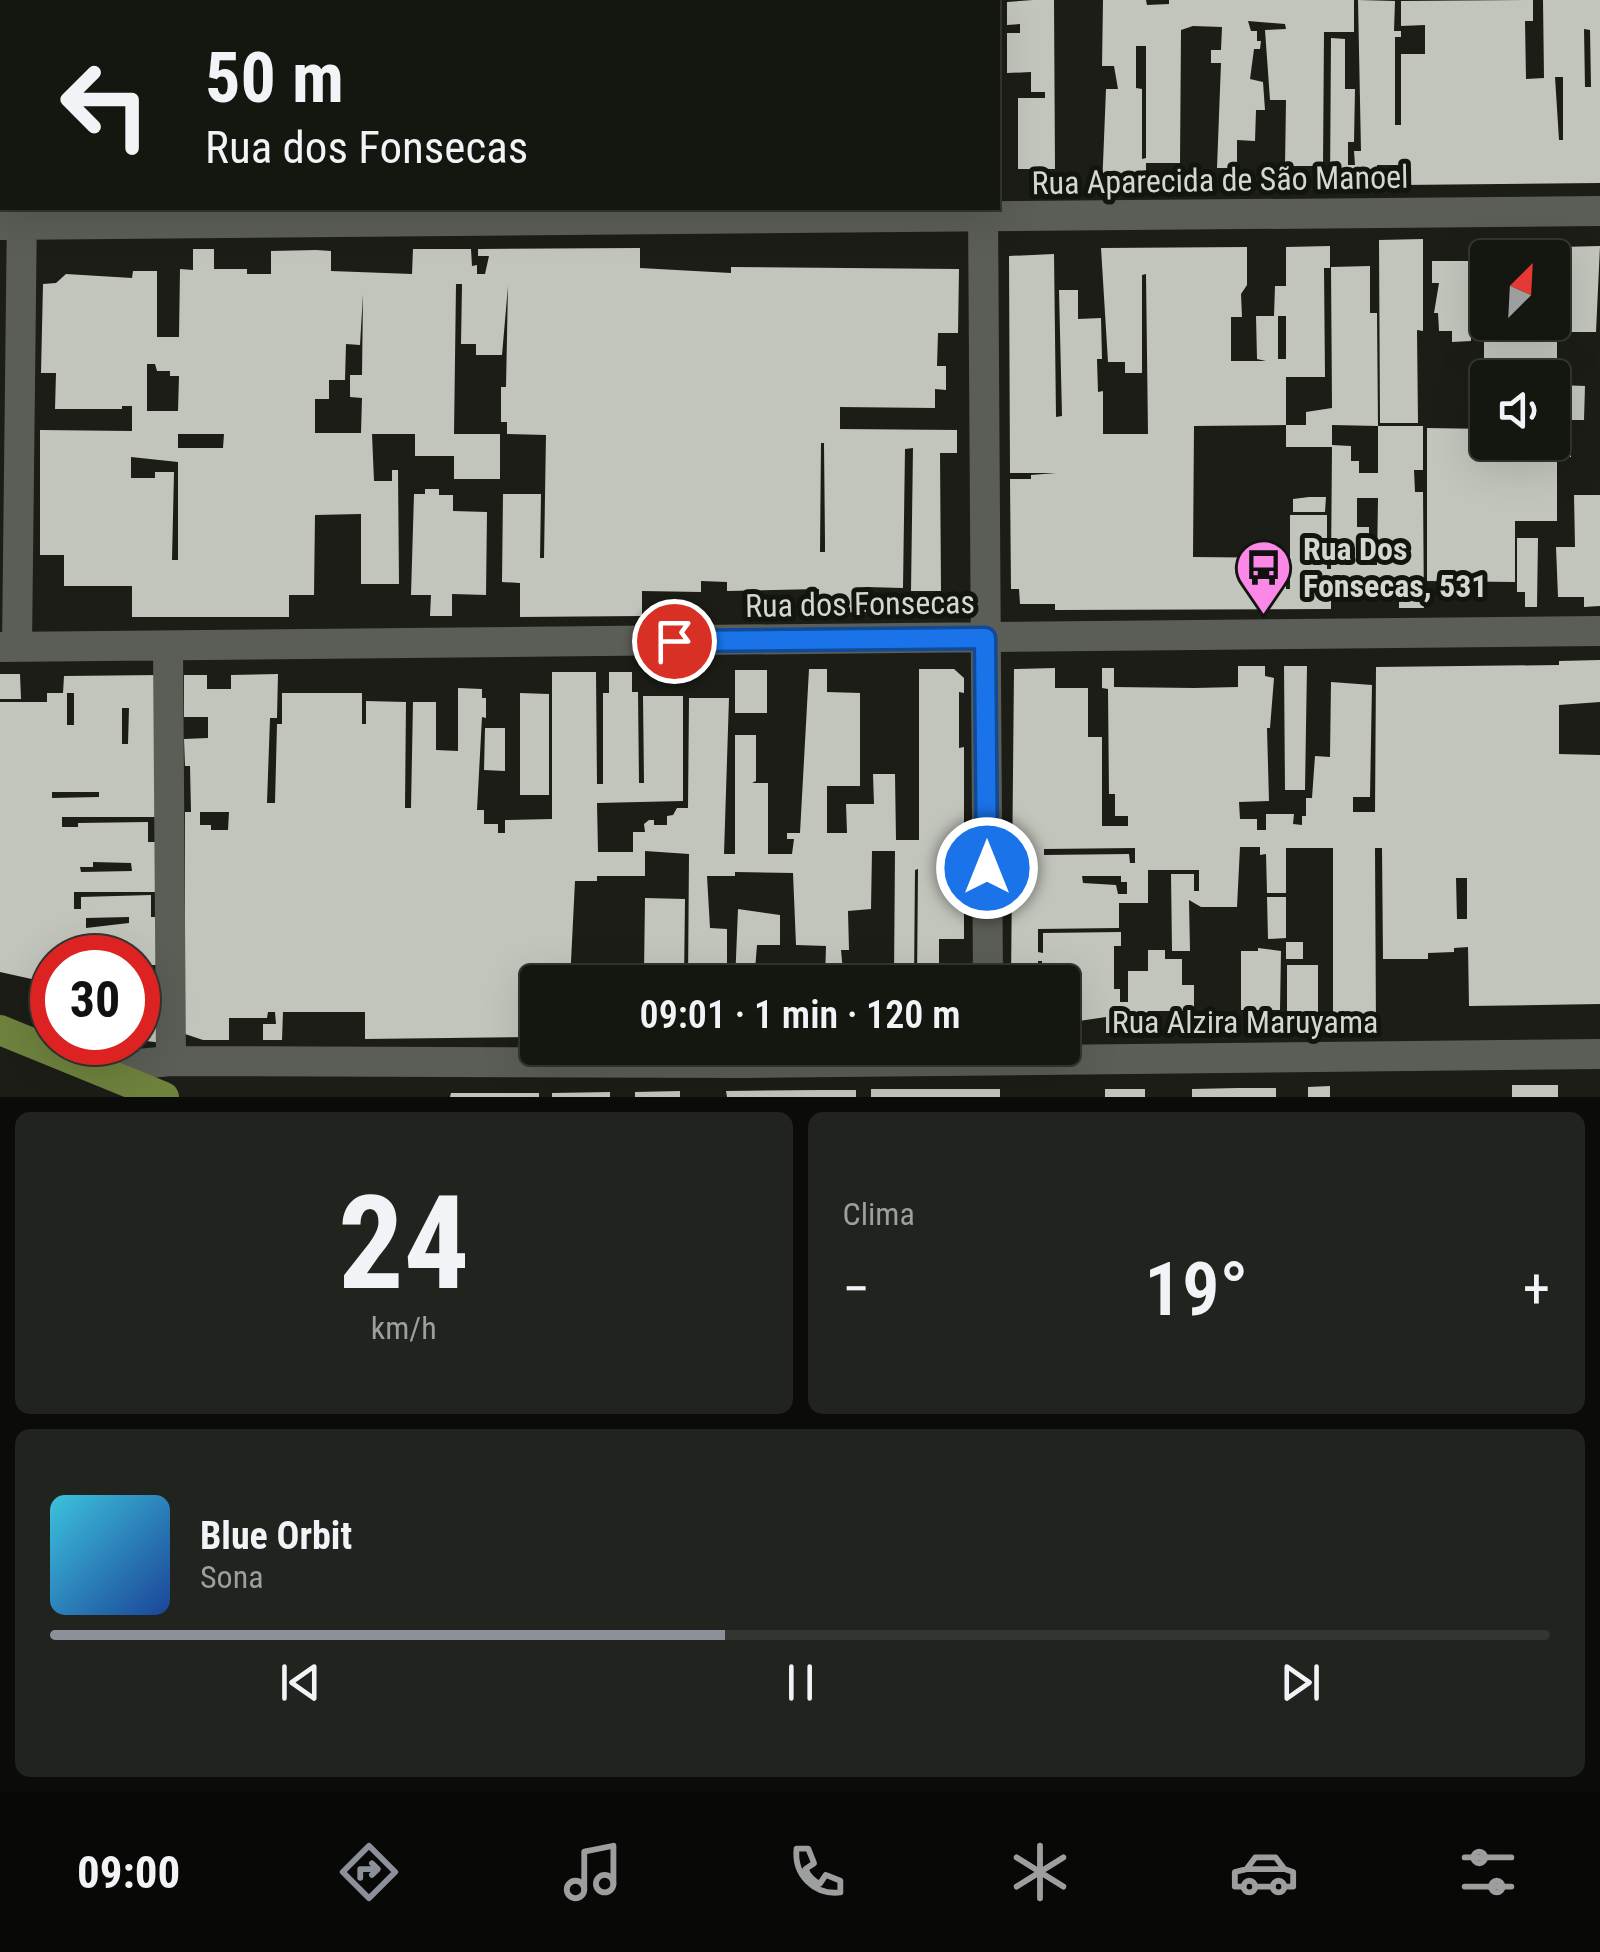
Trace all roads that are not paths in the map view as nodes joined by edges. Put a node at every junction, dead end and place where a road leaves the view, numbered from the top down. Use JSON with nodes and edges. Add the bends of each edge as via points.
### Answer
{"nodes":[{"id":1,"x":1600,"y":211,"type":"edge"},
{"id":2,"x":983,"y":212,"type":"edge"},
{"id":3,"x":828,"y":213,"type":"edge"},
{"id":4,"x":14,"y":219,"type":"edge"},
{"id":5,"x":1600,"y":630,"type":"edge"},
{"id":6,"x":985,"y":638,"type":"junction"},
{"id":7,"x":168,"y":646,"type":"junction"},
{"id":8,"x":9,"y":647,"type":"edge"},
{"id":9,"x":988,"y":965,"type":"edge"},
{"id":10,"x":0,"y":1030,"type":"edge"},
{"id":11,"x":1080,"y":1053,"type":"edge"},
{"id":12,"x":1600,"y":1054,"type":"edge"},
{"id":13,"x":171,"y":1061,"type":"junction"},
{"id":14,"x":231,"y":1063,"type":"junction"},
{"id":15,"x":520,"y":1064,"type":"edge"},
{"id":16,"x":94,"y":1068,"type":"junction"},
{"id":17,"x":152,"y":1095,"type":"edge"}],
"edges":[{"from":1,"to":2,"type":"street","name":"Rua Aparecida de São Manoel"},
{"from":2,"to":3,"type":"street","name":"Rua Aparecida de São Manoel"},
{"from":2,"to":6,"type":"street"},
{"from":3,"to":4,"type":"street","name":"Rua Aparecida de São Manoel"},
{"from":4,"to":8,"type":"street"},
{"from":5,"to":6,"type":"street","name":"Rua dos Fonsecas"},
{"from":6,"to":7,"type":"street","name":"Rua dos Fonsecas"},
{"from":6,"to":9,"type":"street"},
{"from":7,"to":8,"type":"street","name":"Rua dos Fonsecas"},
{"from":7,"to":13,"type":"street"},
{"from":10,"to":16,"type":"main road"},
{"from":11,"to":12,"type":"street","name":"Rua Alzira Maruyama"},
{"from":13,"to":14,"type":"street","name":"Rua Alzira Maruyama"},
{"from":13,"to":16,"type":"street","name":"Rua Alzira Maruyama"},
{"from":14,"to":15,"type":"street","name":"Rua Alzira Maruyama"},
{"from":14,"to":17,"type":"street","name":"Rua Alzira Maruyama"},
{"from":16,"to":17,"type":"main road"}]}
